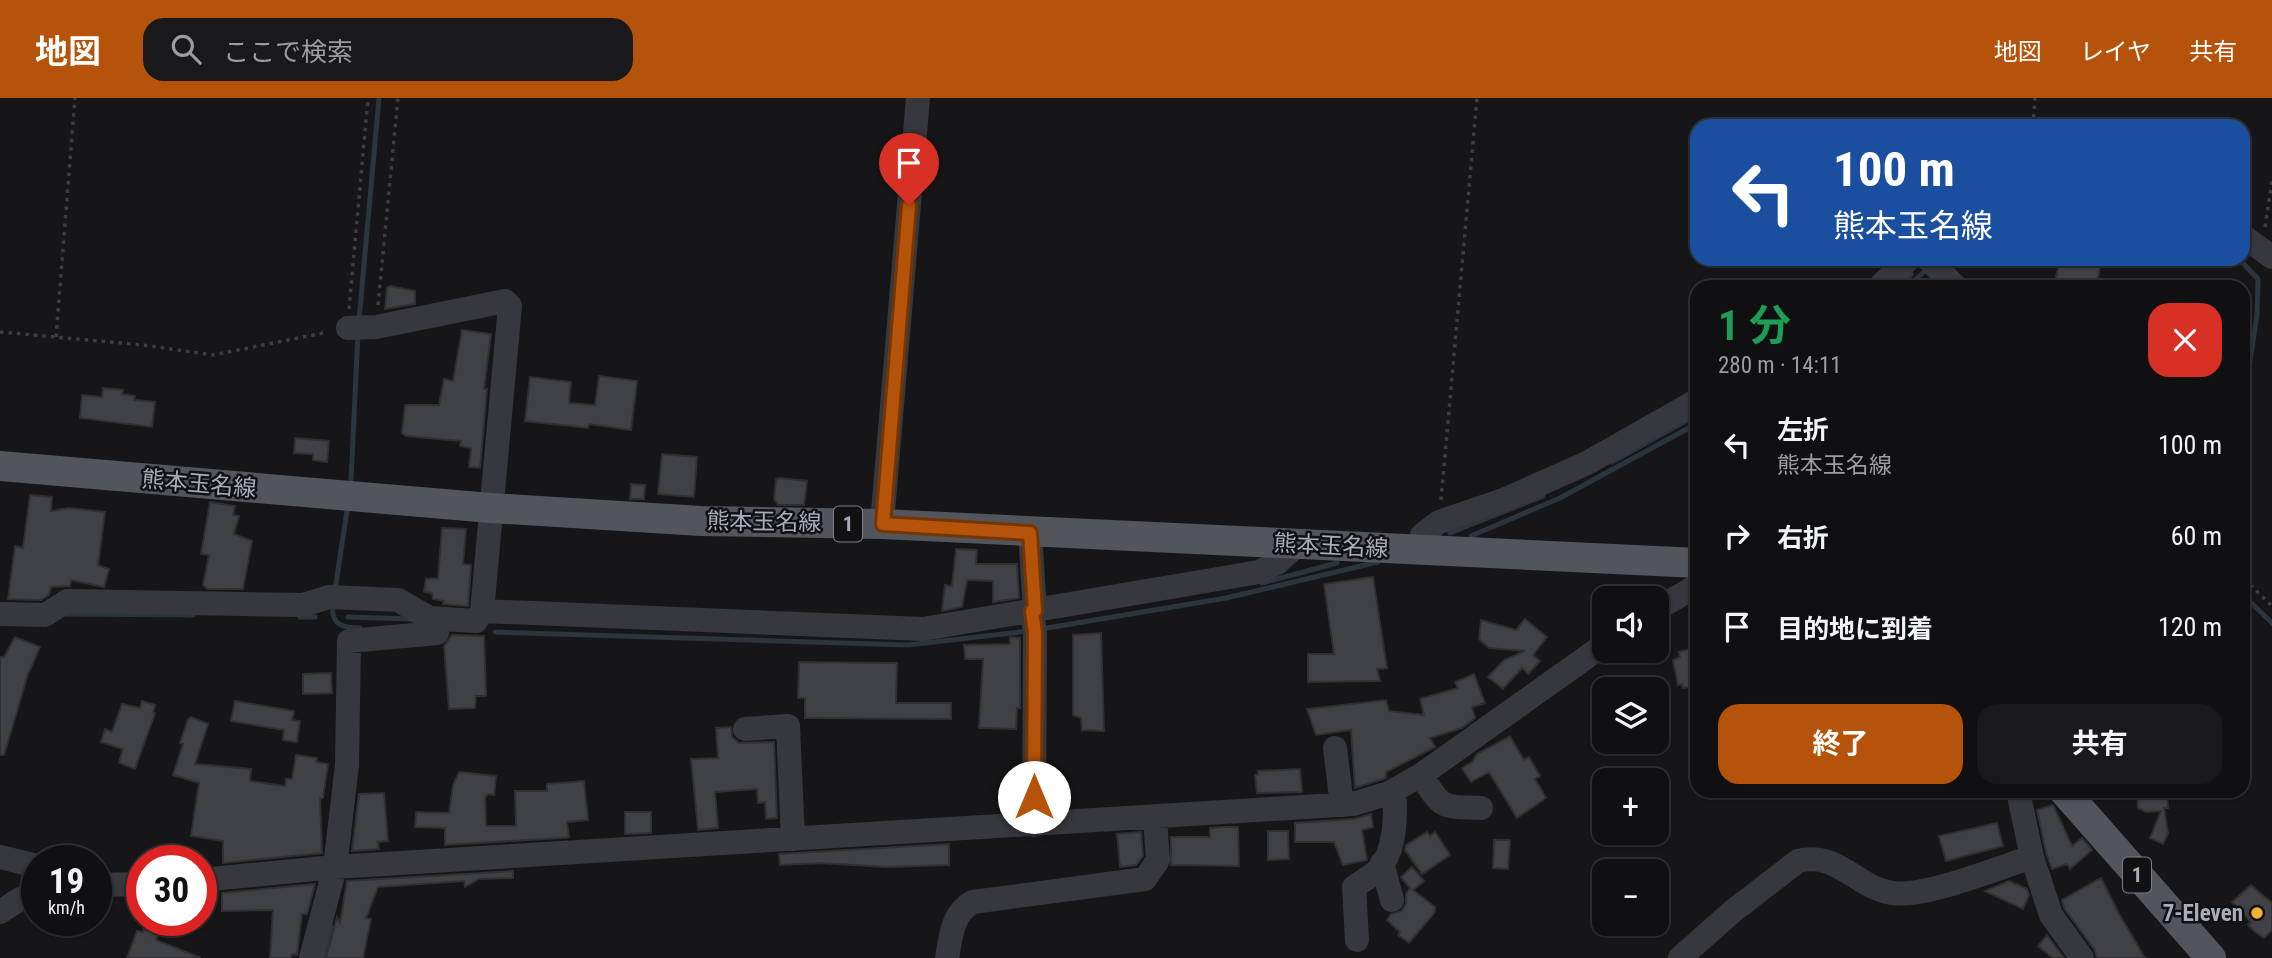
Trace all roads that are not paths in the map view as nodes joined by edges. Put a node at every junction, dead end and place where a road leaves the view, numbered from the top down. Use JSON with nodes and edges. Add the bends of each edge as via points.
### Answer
{"nodes":[{"id":1,"x":918,"y":98,"type":"edge"},
{"id":2,"x":1901,"y":266,"type":"edge"},
{"id":3,"x":1935,"y":266,"type":"edge"},
{"id":4,"x":1886,"y":280,"type":"edge"},
{"id":5,"x":1949,"y":280,"type":"edge"},
{"id":6,"x":360,"y":328,"type":"road end"},
{"id":7,"x":1690,"y":405,"type":"edge"},
{"id":8,"x":0,"y":466,"type":"edge"},
{"id":9,"x":491,"y":508,"type":"junction"},
{"id":10,"x":883,"y":524,"type":"junction"},
{"id":11,"x":1030,"y":533,"type":"junction"},
{"id":12,"x":1297,"y":545,"type":"junction"},
{"id":13,"x":1419,"y":551,"type":"junction"},
{"id":14,"x":1690,"y":563,"type":"edge"},
{"id":15,"x":1690,"y":590,"type":"edge"},
{"id":16,"x":1669,"y":602,"type":"edge"},
{"id":17,"x":482,"y":611,"type":"junction"},
{"id":18,"x":0,"y":614,"type":"edge"},
{"id":19,"x":1034,"y":618,"type":"junction"},
{"id":20,"x":439,"y":619,"type":"junction"},
{"id":21,"x":1592,"y":653,"type":"edge"},
{"id":22,"x":745,"y":729,"type":"dead end"},
{"id":23,"x":1335,"y":748,"type":"dead end"},
{"id":24,"x":1421,"y":775,"type":"junction"},
{"id":25,"x":1394,"y":791,"type":"junction"},
{"id":26,"x":2019,"y":798,"type":"edge"},
{"id":27,"x":2070,"y":798,"type":"edge"},
{"id":28,"x":1342,"y":805,"type":"junction"},
{"id":29,"x":1481,"y":808,"type":"dead end"},
{"id":30,"x":1155,"y":819,"type":"junction"},
{"id":31,"x":1034,"y":825,"type":"junction"},
{"id":32,"x":793,"y":839,"type":"junction"},
{"id":33,"x":0,"y":857,"type":"edge"},
{"id":34,"x":2032,"y":858,"type":"junction"},
{"id":35,"x":21,"y":862,"type":"edge"},
{"id":36,"x":1382,"y":863,"type":"junction"},
{"id":37,"x":335,"y":867,"type":"junction"},
{"id":38,"x":217,"y":878,"type":"edge"},
{"id":39,"x":21,"y":899,"type":"edge"},
{"id":40,"x":1392,"y":900,"type":"dead end"},
{"id":41,"x":0,"y":912,"type":"edge"},
{"id":42,"x":1357,"y":940,"type":"dead end"},
{"id":43,"x":310,"y":958,"type":"edge"},
{"id":44,"x":947,"y":958,"type":"edge"},
{"id":45,"x":1680,"y":958,"type":"edge"},
{"id":46,"x":2082,"y":958,"type":"edge"},
{"id":47,"x":2211,"y":958,"type":"edge"}],
"edges":[{"from":1,"to":10,"type":"street"},
{"from":2,"to":4,"type":"street"},
{"from":3,"to":5,"type":"street"},
{"from":6,"to":9,"type":"street","via":[[505,301],[510,306]]},
{"from":7,"to":13,"type":"street","via":[[1587,463],[1506,499],[1438,522],[1422,535]]},
{"from":8,"to":9,"type":"main road","name":"熊本玉名線","number":"1"},
{"from":9,"to":10,"type":"main road","name":"熊本玉名線","number":"1","via":[[701,521]]},
{"from":9,"to":17,"type":"street"},
{"from":10,"to":11,"type":"main road","name":"熊本玉名線","number":"1"},
{"from":11,"to":12,"type":"main road","name":"熊本玉名線","number":"1"},
{"from":11,"to":19,"type":"street"},
{"from":12,"to":13,"type":"main road","name":"熊本玉名線","number":"1"},
{"from":12,"to":19,"type":"street","via":[[1259,572]]},
{"from":13,"to":14,"type":"main road","name":"熊本玉名線","number":"1"},
{"from":15,"to":16,"type":"street"},
{"from":17,"to":19,"type":"street","via":[[923,629]]},
{"from":17,"to":20,"type":"street","via":[[476,621]]},
{"from":18,"to":20,"type":"street","via":[[45,615],[67,601],[303,605],[335,597],[398,600]]},
{"from":19,"to":31,"type":"street"},
{"from":20,"to":37,"type":"street","via":[[437,633],[349,641],[347,765]]},
{"from":21,"to":24,"type":"street"},
{"from":22,"to":32,"type":"street","via":[[788,726]]},
{"from":23,"to":28,"type":"street"},
{"from":24,"to":25,"type":"street"},
{"from":24,"to":29,"type":"street","via":[[1435,799],[1446,807]]},
{"from":25,"to":28,"type":"street"},
{"from":25,"to":36,"type":"street","via":[[1396,813]]},
{"from":26,"to":34,"type":"street"},
{"from":27,"to":47,"type":"main road","number":"1"},
{"from":28,"to":30,"type":"street"},
{"from":30,"to":31,"type":"street"},
{"from":30,"to":44,"type":"street","via":[[1158,860],[1145,879],[973,902],[962,908],[955,922]]},
{"from":31,"to":32,"type":"street"},
{"from":32,"to":37,"type":"street"},
{"from":33,"to":35,"type":"street"},
{"from":34,"to":45,"type":"street","via":[[1908,894],[1882,891],[1831,861],[1798,861]]},
{"from":34,"to":46,"type":"street","via":[[2051,915]]},
{"from":36,"to":40,"type":"street"},
{"from":36,"to":42,"type":"street","via":[[1354,887]]},
{"from":37,"to":38,"type":"street"},
{"from":37,"to":43,"type":"street"},
{"from":39,"to":41,"type":"street"}]}
